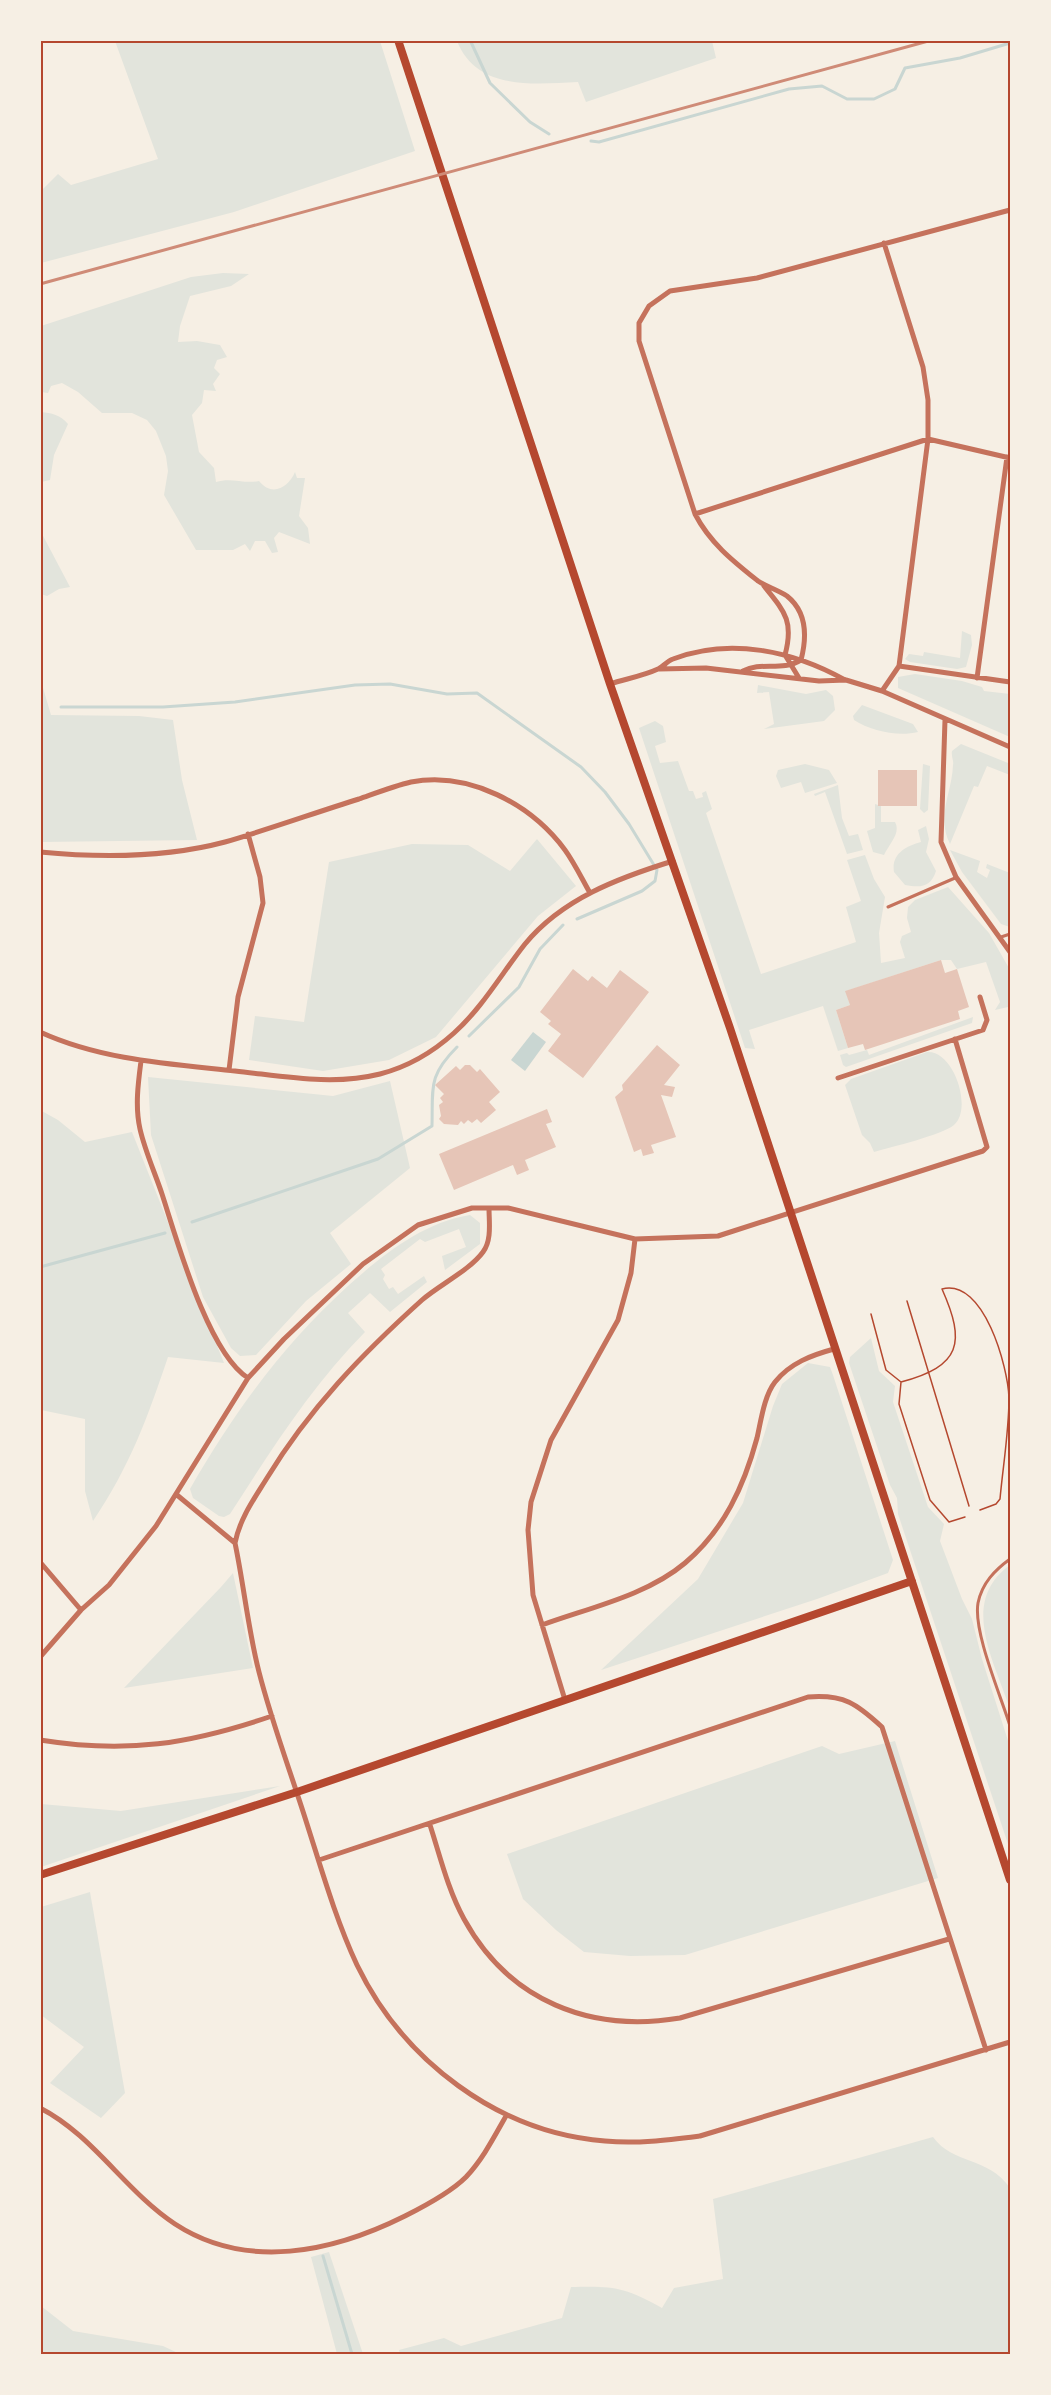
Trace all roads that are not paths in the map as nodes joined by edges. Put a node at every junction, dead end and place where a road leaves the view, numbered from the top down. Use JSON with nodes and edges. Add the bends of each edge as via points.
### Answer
{"nodes":[{"id":1,"x":398,"y":40,"type":"edge"},
{"id":2,"x":1011,"y":210,"type":"edge"},
{"id":3,"x":884,"y":243,"type":"junction"},
{"id":4,"x":928,"y":439,"type":"junction"},
{"id":5,"x":1009,"y":457,"type":"edge"},
{"id":6,"x":695,"y":514,"type":"junction"},
{"id":7,"x":761,"y":583,"type":"junction"},
{"id":8,"x":785,"y":655,"type":"junction"},
{"id":9,"x":801,"y":660,"type":"junction"},
{"id":10,"x":790,"y":666,"type":"junction"},
{"id":11,"x":899,"y":666,"type":"junction"},
{"id":12,"x":659,"y":669,"type":"junction"},
{"id":13,"x":742,"y":671,"type":"junction"},
{"id":14,"x":799,"y":678,"type":"junction"},
{"id":15,"x":977,"y":678,"type":"junction"},
{"id":16,"x":846,"y":680,"type":"junction"},
{"id":17,"x":1011,"y":682,"type":"edge"},
{"id":18,"x":610,"y":684,"type":"junction"},
{"id":19,"x":882,"y":691,"type":"junction"},
{"id":20,"x":945,"y":720,"type":"junction"},
{"id":21,"x":1011,"y":747,"type":"edge"},
{"id":22,"x":248,"y":834,"type":"junction"},
{"id":23,"x":40,"y":852,"type":"edge"},
{"id":24,"x":673,"y":861,"type":"junction"},
{"id":25,"x":956,"y":877,"type":"junction"},
{"id":26,"x":590,"y":893,"type":"junction"},
{"id":27,"x":888,"y":907,"type":"dead end"},
{"id":28,"x":1011,"y":934,"type":"edge"},
{"id":29,"x":1001,"y":937,"type":"junction"},
{"id":30,"x":1011,"y":952,"type":"edge"},
{"id":31,"x":980,"y":997,"type":"dead end"},
{"id":32,"x":40,"y":1032,"type":"edge"},
{"id":33,"x":955,"y":1040,"type":"junction"},
{"id":34,"x":141,"y":1061,"type":"junction"},
{"id":35,"x":229,"y":1070,"type":"junction"},
{"id":36,"x":838,"y":1078,"type":"dead end"},
{"id":37,"x":489,"y":1208,"type":"junction"},
{"id":38,"x":790,"y":1212,"type":"junction"},
{"id":39,"x":635,"y":1239,"type":"junction"},
{"id":40,"x":834,"y":1349,"type":"junction"},
{"id":41,"x":248,"y":1378,"type":"junction"},
{"id":42,"x":177,"y":1495,"type":"junction"},
{"id":43,"x":235,"y":1543,"type":"junction"},
{"id":44,"x":1011,"y":1559,"type":"edge"},
{"id":45,"x":40,"y":1562,"type":"edge"},
{"id":46,"x":912,"y":1581,"type":"junction"},
{"id":47,"x":81,"y":1610,"type":"junction"},
{"id":48,"x":542,"y":1625,"type":"junction"},
{"id":49,"x":40,"y":1657,"type":"edge"},
{"id":50,"x":565,"y":1700,"type":"junction"},
{"id":51,"x":272,"y":1716,"type":"junction"},
{"id":52,"x":1011,"y":1726,"type":"edge"},
{"id":53,"x":40,"y":1740,"type":"edge"},
{"id":54,"x":297,"y":1792,"type":"junction"},
{"id":55,"x":430,"y":1825,"type":"junction"},
{"id":56,"x":319,"y":1860,"type":"junction"},
{"id":57,"x":40,"y":1875,"type":"edge"},
{"id":58,"x":1011,"y":1880,"type":"edge"},
{"id":59,"x":949,"y":1939,"type":"junction"},
{"id":60,"x":1011,"y":2042,"type":"edge"},
{"id":61,"x":986,"y":2050,"type":"junction"},
{"id":62,"x":40,"y":2108,"type":"edge"},
{"id":63,"x":506,"y":2116,"type":"junction"}],
"edges":[{"from":1,"to":18,"type":"main road"},
{"from":2,"to":3,"type":"street"},
{"from":3,"to":4,"type":"street","via":[[923,367]]},
{"from":3,"to":6,"type":"street","via":[[758,278],[670,291],[649,306],[639,323],[639,341]]},
{"from":4,"to":5,"type":"street"},
{"from":4,"to":6,"type":"street"},
{"from":4,"to":11,"type":"street"},
{"from":5,"to":15,"type":"street"},
{"from":6,"to":7,"type":"street","via":[[724,554]]},
{"from":7,"to":8,"type":"street","via":[[786,614],[790,626]]},
{"from":7,"to":9,"type":"street","via":[[787,597],[800,612],[805,631]]},
{"from":8,"to":9,"type":"street"},
{"from":8,"to":10,"type":"street"},
{"from":8,"to":12,"type":"street","via":[[752,649],[718,649],[671,659]]},
{"from":9,"to":10,"type":"street"},
{"from":9,"to":16,"type":"street"},
{"from":10,"to":13,"type":"street","via":[[754,665]]},
{"from":10,"to":14,"type":"street"},
{"from":11,"to":15,"type":"street"},
{"from":11,"to":19,"type":"street"},
{"from":12,"to":13,"type":"street"},
{"from":12,"to":18,"type":"street"},
{"from":13,"to":14,"type":"street"},
{"from":14,"to":16,"type":"street"},
{"from":15,"to":17,"type":"street"},
{"from":16,"to":19,"type":"street"},
{"from":18,"to":24,"type":"main road"},
{"from":19,"to":20,"type":"street"},
{"from":20,"to":21,"type":"street"},
{"from":20,"to":25,"type":"street","via":[[941,842]]},
{"from":22,"to":23,"type":"street","via":[[150,855],[92,857]]},
{"from":22,"to":26,"type":"street","via":[[412,782],[454,782],[481,787],[532,818],[564,850]]},
{"from":22,"to":35,"type":"street","via":[[263,903],[238,997]]},
{"from":24,"to":26,"type":"street"},
{"from":24,"to":38,"type":"main road"},
{"from":25,"to":27,"type":"lane"},
{"from":25,"to":29,"type":"street"},
{"from":26,"to":35,"type":"street","via":[[553,916],[527,942],[454,1033],[415,1061],[370,1076],[341,1080]]},
{"from":28,"to":29,"type":"lane"},
{"from":29,"to":30,"type":"street"},
{"from":31,"to":33,"type":"street","via":[[987,1025],[978,1033]]},
{"from":32,"to":34,"type":"street"},
{"from":33,"to":36,"type":"street"},
{"from":33,"to":38,"type":"street","via":[[987,1147],[984,1151]]},
{"from":34,"to":35,"type":"street"},
{"from":34,"to":41,"type":"street","via":[[137,1095],[140,1129],[196,1297],[230,1359],[239,1373]]},
{"from":37,"to":39,"type":"street","via":[[515,1209]]},
{"from":37,"to":41,"type":"street","via":[[436,1217],[380,1250]]},
{"from":37,"to":43,"type":"street","via":[[489,1234],[482,1253],[369,1347],[329,1390],[303,1422],[241,1520]]},
{"from":38,"to":39,"type":"street","via":[[718,1236]]},
{"from":38,"to":40,"type":"main road"},
{"from":39,"to":48,"type":"street","via":[[631,1274],[618,1320],[551,1440],[531,1502],[528,1565]]},
{"from":40,"to":46,"type":"main road"},
{"from":40,"to":48,"type":"street","via":[[811,1355],[774,1383],[739,1492],[726,1517],[685,1563],[634,1592]]},
{"from":41,"to":42,"type":"street"},
{"from":42,"to":43,"type":"street"},
{"from":42,"to":47,"type":"street","via":[[134,1556]]},
{"from":43,"to":51,"type":"street","via":[[258,1670]]},
{"from":44,"to":52,"type":"lane","via":[[990,1576],[978,1605],[982,1634]]},
{"from":45,"to":47,"type":"street"},
{"from":46,"to":50,"type":"main road"},
{"from":46,"to":58,"type":"main road"},
{"from":47,"to":49,"type":"street"},
{"from":48,"to":50,"type":"street"},
{"from":50,"to":54,"type":"main road"},
{"from":51,"to":53,"type":"street","via":[[221,1734],[138,1746],[70,1745]]},
{"from":51,"to":54,"type":"street"},
{"from":54,"to":56,"type":"street"},
{"from":54,"to":57,"type":"main road"},
{"from":55,"to":56,"type":"street"},
{"from":55,"to":59,"type":"street","via":[[463,1917],[491,1959],[526,1990],[593,2018],[634,2023],[680,2018]]},
{"from":55,"to":59,"type":"street","via":[[808,1698],[825,1696],[858,1704],[882,1727]]},
{"from":56,"to":63,"type":"street","via":[[358,1966],[396,2027],[439,2071]]},
{"from":59,"to":61,"type":"street"},
{"from":60,"to":61,"type":"street"},
{"from":61,"to":63,"type":"street","via":[[700,2136],[603,2141],[566,2135]]},
{"from":62,"to":63,"type":"street","via":[[63,2121],[137,2193],[175,2223],[223,2244],[260,2252],[325,2247],[422,2207],[464,2179]]}]}
